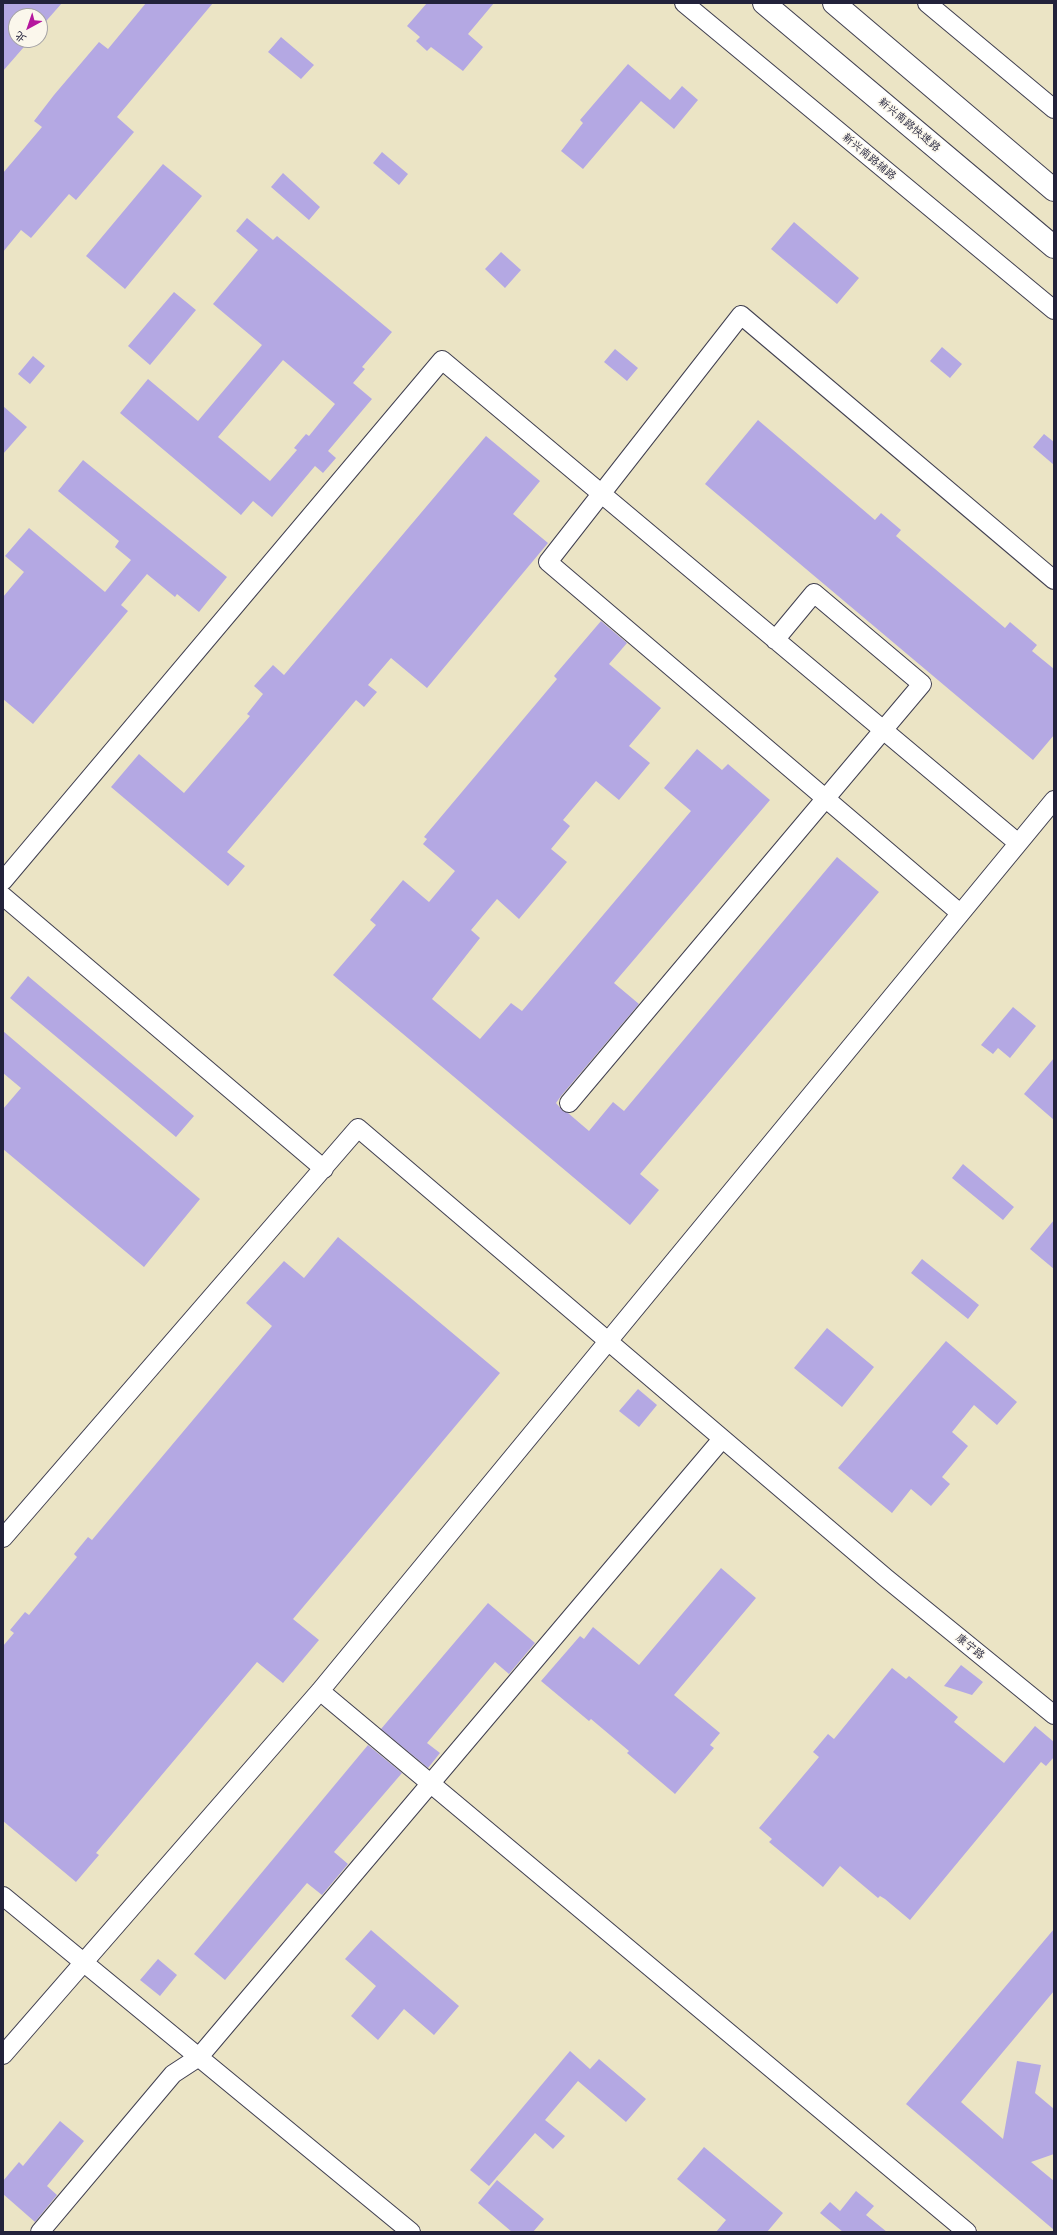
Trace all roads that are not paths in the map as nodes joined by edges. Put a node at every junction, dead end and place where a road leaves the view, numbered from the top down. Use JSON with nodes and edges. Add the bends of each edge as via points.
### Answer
{"nodes":[{"id":1,"x":684,"y":3,"type":"edge"},
{"id":2,"x":764,"y":3,"type":"edge"},
{"id":3,"x":834,"y":3,"type":"edge"},
{"id":4,"x":927,"y":3,"type":"edge"},
{"id":5,"x":1054,"y":109,"type":"edge"},
{"id":6,"x":1054,"y":190,"type":"edge"},
{"id":7,"x":1054,"y":247,"type":"edge"},
{"id":8,"x":1054,"y":310,"type":"edge"},
{"id":9,"x":601,"y":493,"type":"junction"},
{"id":10,"x":1054,"y":580,"type":"edge"},
{"id":11,"x":775,"y":640,"type":"junction"},
{"id":12,"x":884,"y":731,"type":"junction"},
{"id":13,"x":826,"y":799,"type":"junction"},
{"id":14,"x":1054,"y":800,"type":"edge"},
{"id":15,"x":1018,"y":843,"type":"junction"},
{"id":16,"x":3,"y":881,"type":"edge"},
{"id":17,"x":3,"y":896,"type":"edge"},
{"id":18,"x":960,"y":913,"type":"junction"},
{"id":19,"x":569,"y":1103,"type":"dead end"},
{"id":20,"x":324,"y":1169,"type":"junction"},
{"id":21,"x":607,"y":1340,"type":"junction"},
{"id":22,"x":722,"y":1439,"type":"junction"},
{"id":23,"x":3,"y":1538,"type":"edge"},
{"id":24,"x":320,"y":1691,"type":"junction"},
{"id":25,"x":1054,"y":1715,"type":"edge"},
{"id":26,"x":432,"y":1784,"type":"junction"},
{"id":27,"x":3,"y":1896,"type":"edge"},
{"id":28,"x":83,"y":1961,"type":"junction"},
{"id":29,"x":3,"y":2055,"type":"edge"},
{"id":30,"x":199,"y":2057,"type":"junction"},
{"id":31,"x":40,"y":2232,"type":"edge"},
{"id":32,"x":411,"y":2232,"type":"edge"},
{"id":33,"x":967,"y":2232,"type":"edge"}],
"edges":[{"from":1,"to":8,"type":"street","name":"新兴南路辅路"},
{"from":2,"to":7,"type":"main road","name":"新兴南路快速路"},
{"from":3,"to":6,"type":"main road"},
{"from":4,"to":5,"type":"street"},
{"from":9,"to":10,"type":"street","via":[[741,315]]},
{"from":9,"to":11,"type":"street"},
{"from":9,"to":13,"type":"street","via":[[548,562]]},
{"from":9,"to":16,"type":"street","via":[[442,360]]},
{"from":11,"to":12,"type":"street"},
{"from":11,"to":12,"type":"street","via":[[814,593],[922,684]]},
{"from":12,"to":13,"type":"street"},
{"from":12,"to":15,"type":"street"},
{"from":13,"to":18,"type":"street"},
{"from":13,"to":19,"type":"street"},
{"from":14,"to":15,"type":"street"},
{"from":15,"to":18,"type":"street"},
{"from":17,"to":20,"type":"street"},
{"from":18,"to":21,"type":"street"},
{"from":20,"to":21,"type":"street","name":"康宁路","via":[[358,1128]]},
{"from":20,"to":23,"type":"street"},
{"from":21,"to":22,"type":"street","name":"康宁路"},
{"from":21,"to":24,"type":"street"},
{"from":22,"to":25,"type":"street","name":"康宁路","via":[[886,1578]]},
{"from":22,"to":26,"type":"street"},
{"from":24,"to":26,"type":"street"},
{"from":24,"to":28,"type":"street"},
{"from":26,"to":30,"type":"street"},
{"from":26,"to":33,"type":"street"},
{"from":27,"to":28,"type":"street"},
{"from":28,"to":29,"type":"street"},
{"from":28,"to":30,"type":"street"},
{"from":30,"to":31,"type":"street","via":[[173,2074]]},
{"from":30,"to":32,"type":"street"}]}
